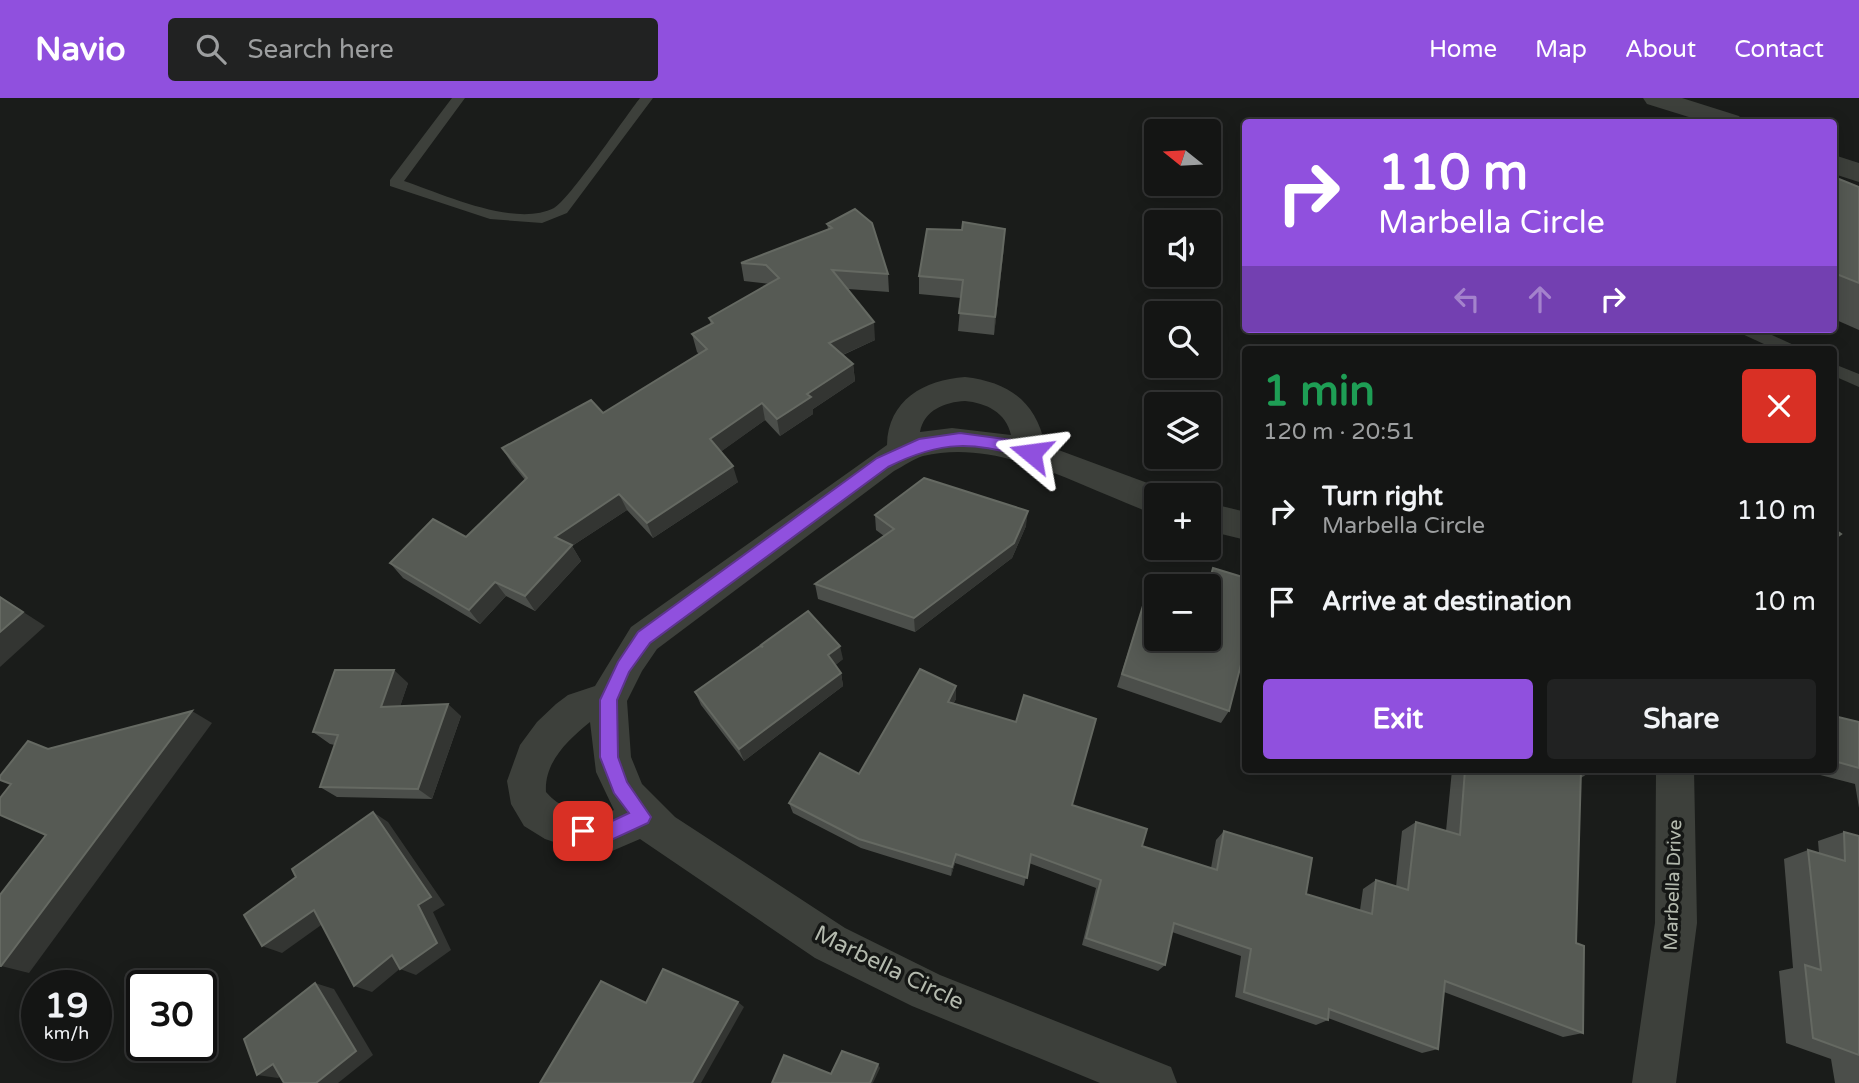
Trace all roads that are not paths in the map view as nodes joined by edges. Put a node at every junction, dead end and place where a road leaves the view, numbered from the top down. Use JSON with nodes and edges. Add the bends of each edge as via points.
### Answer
{"nodes":[{"id":1,"x":460,"y":98,"type":"edge"},
{"id":2,"x":647,"y":98,"type":"edge"},
{"id":3,"x":1656,"y":98,"type":"edge"},
{"id":4,"x":1718,"y":119,"type":"edge"},
{"id":5,"x":1837,"y":165,"type":"edge"},
{"id":6,"x":1859,"y":173,"type":"edge"},
{"id":7,"x":1754,"y":333,"type":"edge"},
{"id":8,"x":1782,"y":346,"type":"edge"},
{"id":9,"x":1837,"y":371,"type":"edge"},
{"id":10,"x":1859,"y":381,"type":"edge"},
{"id":11,"x":903,"y":453,"type":"junction"},
{"id":12,"x":1031,"y":453,"type":"junction"},
{"id":13,"x":1144,"y":495,"type":"edge"},
{"id":14,"x":1221,"y":519,"type":"edge"},
{"id":15,"x":1242,"y":525,"type":"edge"},
{"id":16,"x":609,"y":700,"type":"junction"},
{"id":17,"x":1675,"y":773,"type":"edge"},
{"id":18,"x":642,"y":817,"type":"junction"},
{"id":19,"x":1155,"y":1083,"type":"edge"},
{"id":20,"x":1654,"y":1083,"type":"edge"}],
"edges":[{"from":1,"to":2,"type":"lane","via":[[395,183],[490,214],[537,220],[562,210]]},
{"from":3,"to":4,"type":"street"},
{"from":5,"to":6,"type":"street"},
{"from":7,"to":8,"type":"lane"},
{"from":9,"to":10,"type":"lane"},
{"from":11,"to":12,"type":"street","name":"Marbella Circle","via":[[919,445],[960,439]]},
{"from":11,"to":12,"type":"street","via":[[908,417],[920,402],[942,390],[968,388],[1012,406],[1023,419]]},
{"from":11,"to":16,"type":"street","name":"Marbella Circle","via":[[883,462],[644,638]]},
{"from":12,"to":13,"type":"street","name":"Marbella Circle"},
{"from":14,"to":15,"type":"street"},
{"from":16,"to":18,"type":"street","name":"Marbella Circle","via":[[609,757],[620,787]]},
{"from":16,"to":18,"type":"street","via":[[580,708],[547,739],[530,769],[526,793],[538,815],[583,831],[609,832]]},
{"from":17,"to":20,"type":"street","name":"Marbella Drive","via":[[1676,923]]},
{"from":18,"to":19,"type":"street","name":"Marbella Circle","via":[[830,943],[927,991]]}]}
